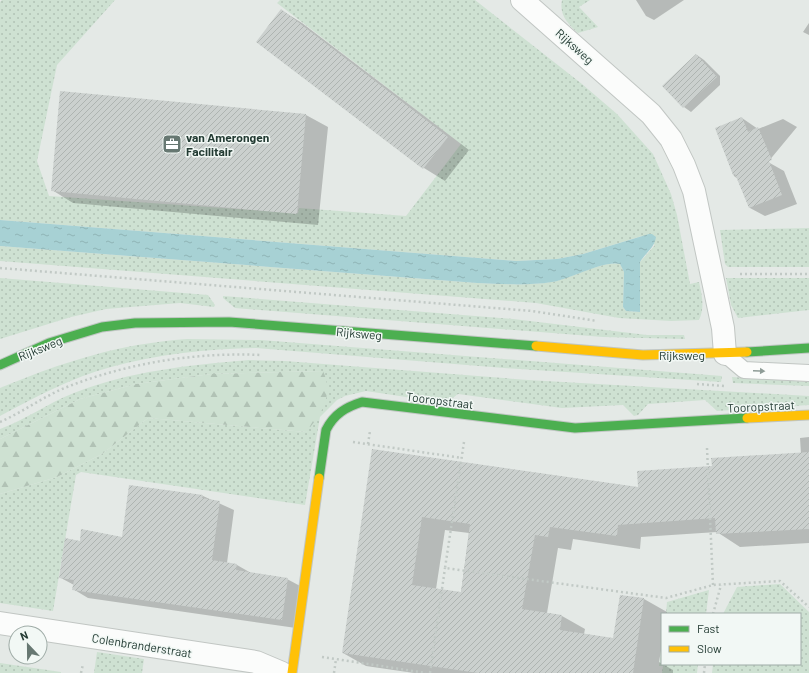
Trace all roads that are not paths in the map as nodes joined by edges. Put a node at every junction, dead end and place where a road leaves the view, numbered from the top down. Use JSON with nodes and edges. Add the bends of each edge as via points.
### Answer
{"nodes":[{"id":1,"x":531,"y":3,"type":"edge"},
{"id":2,"x":809,"y":348,"type":"edge"},
{"id":3,"x":725,"y":354,"type":"junction"},
{"id":4,"x":0,"y":365,"type":"edge"},
{"id":5,"x":809,"y":373,"type":"edge"},
{"id":6,"x":809,"y":415,"type":"edge"},
{"id":7,"x":0,"y":623,"type":"edge"},
{"id":8,"x":282,"y":673,"type":"edge"},
{"id":9,"x":292,"y":673,"type":"edge"}],
"edges":[{"from":1,"to":3,"type":"street","name":"Rijksweg","via":[[651,114],[670,139],[694,191],[712,274]]},
{"from":2,"to":3,"type":"street","name":"Rijksweg"},
{"from":3,"to":4,"type":"street","name":"Rijksweg","via":[[643,355],[229,322],[166,322],[102,327],[49,343]]},
{"from":3,"to":5,"type":"lane","one_way":true,"via":[[744,370]]},
{"from":6,"to":9,"type":"street","name":"Tooropstraat","via":[[575,428],[362,402],[345,407],[336,414],[326,430]]},
{"from":7,"to":8,"type":"street","name":"Colenbranderstraat","via":[[256,662]]}]}
